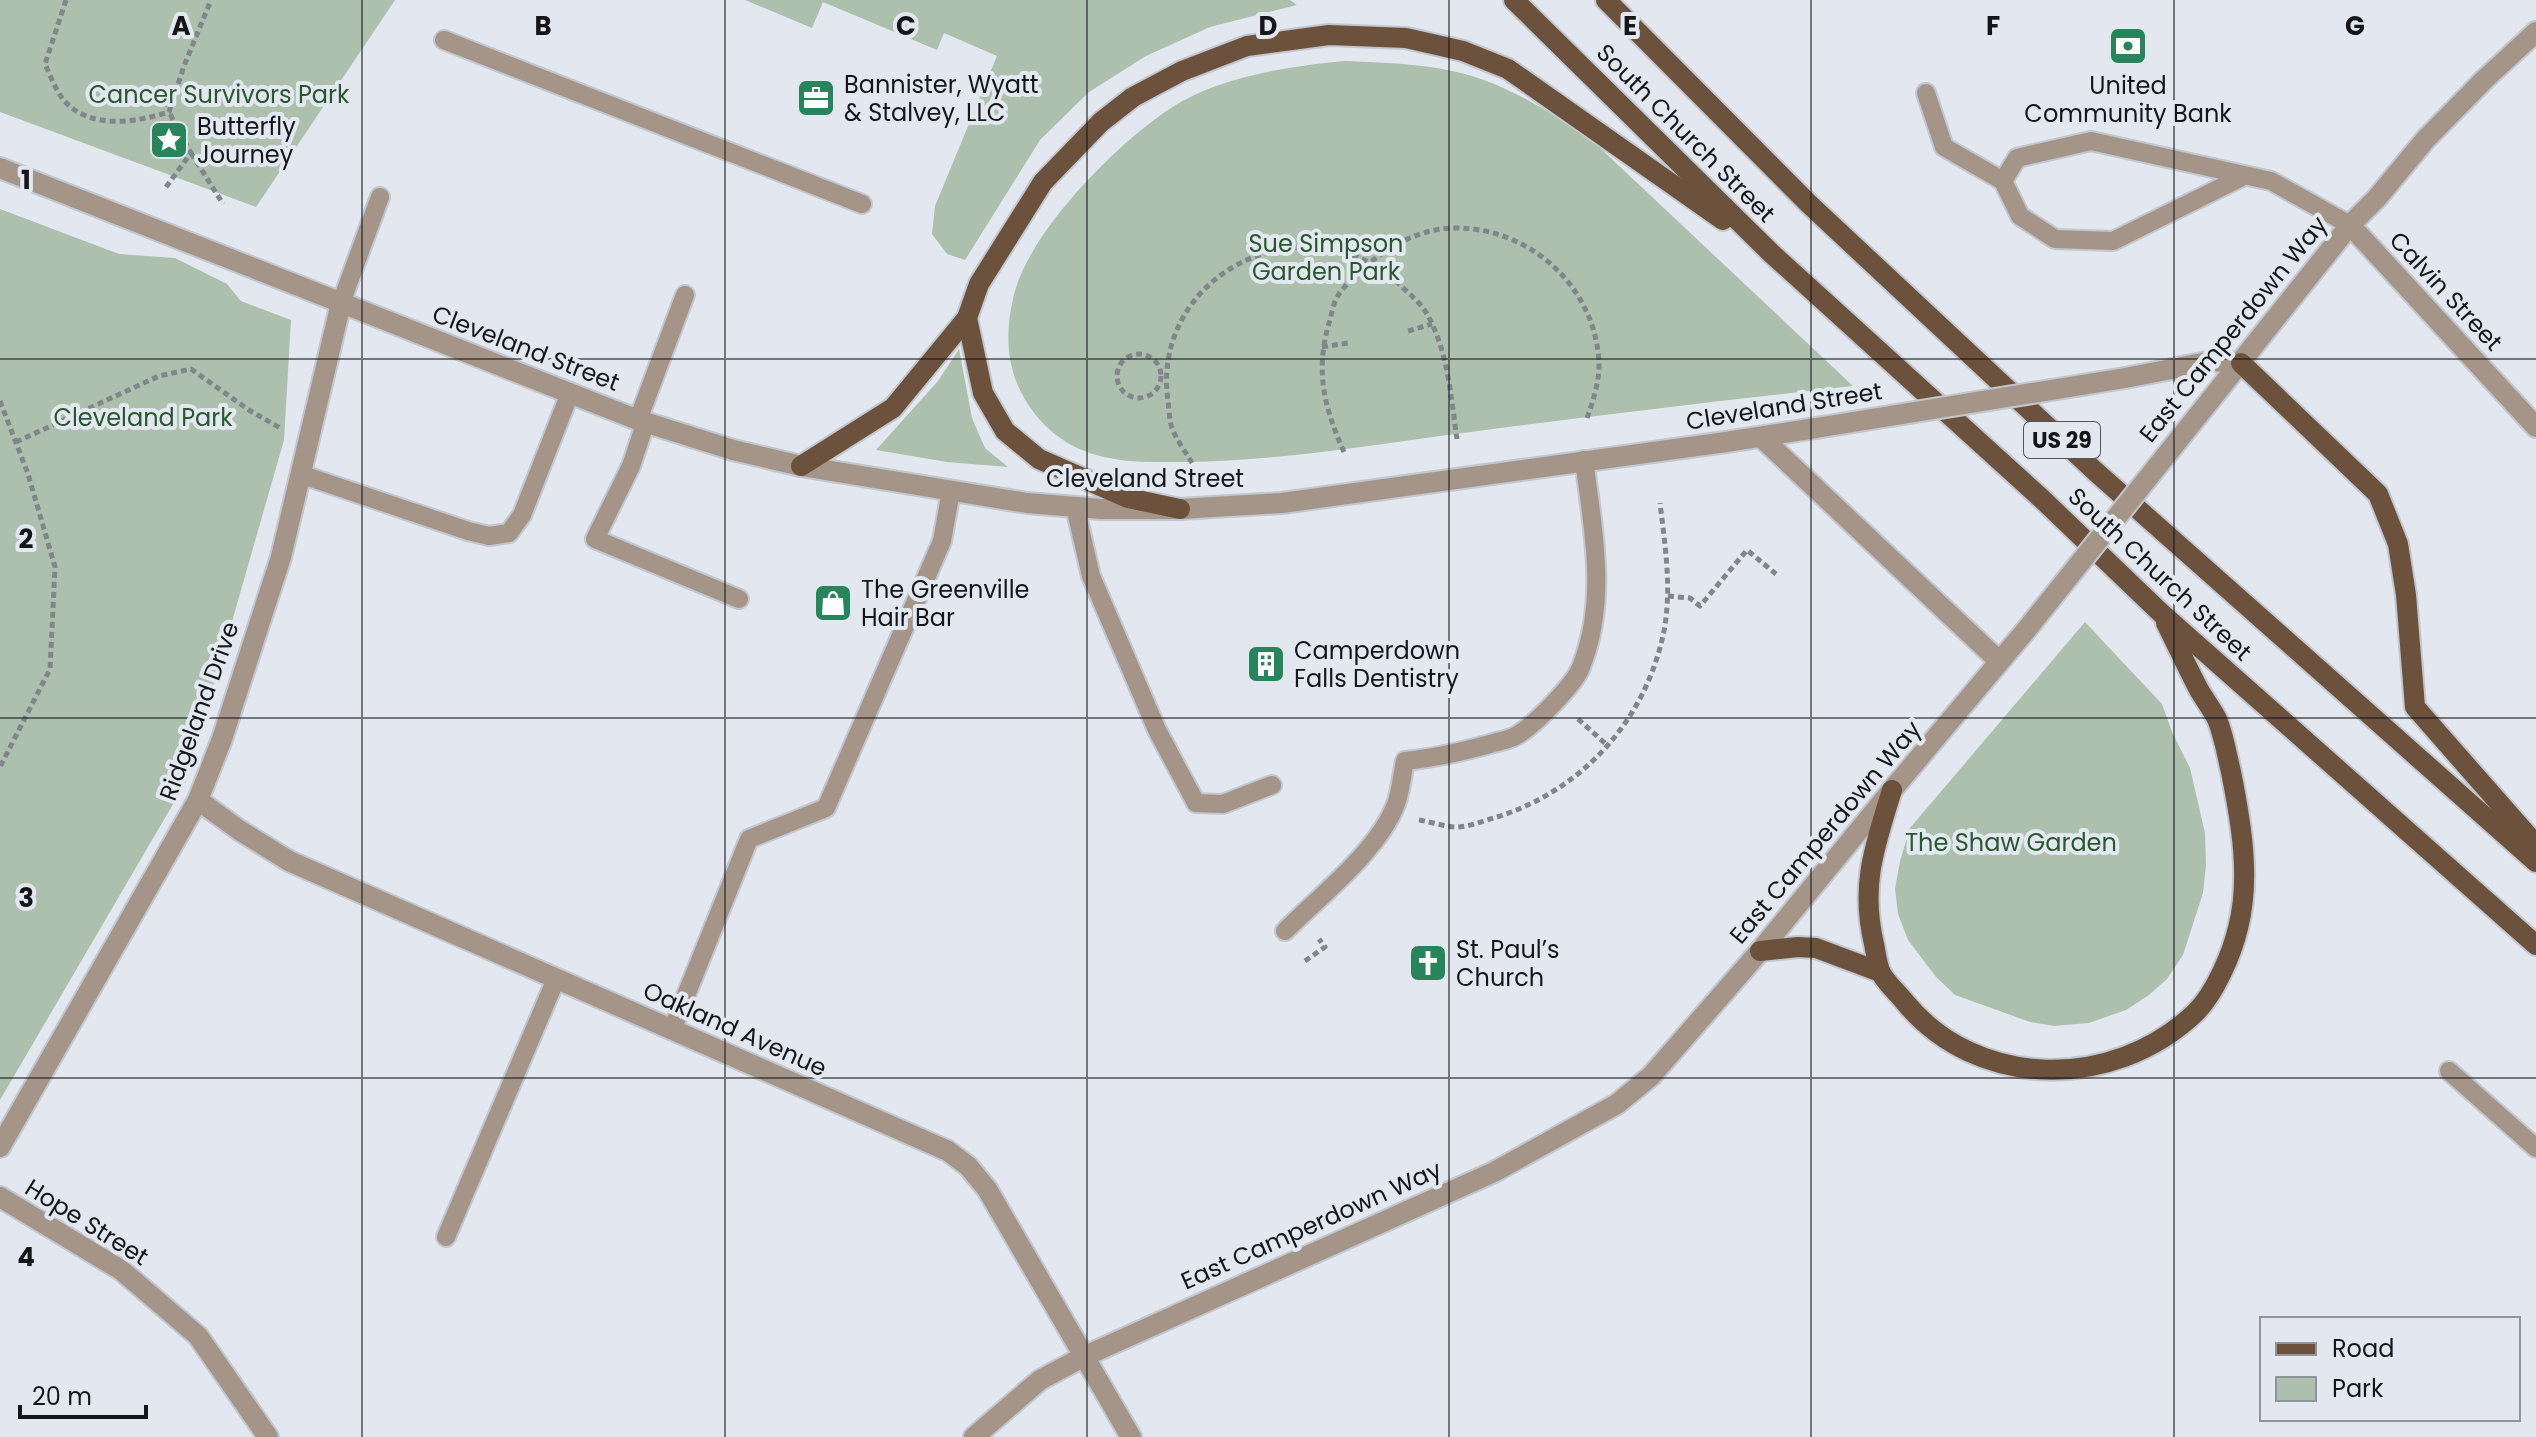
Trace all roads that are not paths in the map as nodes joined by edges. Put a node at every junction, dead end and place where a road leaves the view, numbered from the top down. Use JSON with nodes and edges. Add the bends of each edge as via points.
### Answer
{"nodes":[{"id":1,"x":1514,"y":0,"type":"edge"},
{"id":2,"x":1606,"y":0,"type":"edge"},
{"id":3,"x":2536,"y":32,"type":"edge"},
{"id":4,"x":444,"y":40,"type":"dead end"},
{"id":5,"x":1926,"y":93,"type":"dead end"},
{"id":6,"x":0,"y":168,"type":"edge"},
{"id":7,"x":2244,"y":176,"type":"junction"},
{"id":8,"x":2003,"y":181,"type":"junction"},
{"id":9,"x":380,"y":197,"type":"dead end"},
{"id":10,"x":862,"y":204,"type":"dead end"},
{"id":11,"x":2350,"y":225,"type":"junction"},
{"id":12,"x":1771,"y":253,"type":"junction"},
{"id":13,"x":685,"y":295,"type":"dead end"},
{"id":14,"x":341,"y":303,"type":"junction"},
{"id":15,"x":967,"y":318,"type":"junction"},
{"id":16,"x":2241,"y":363,"type":"junction"},
{"id":17,"x":570,"y":393,"type":"junction"},
{"id":18,"x":642,"y":420,"type":"junction"},
{"id":19,"x":2536,"y":427,"type":"edge"},
{"id":20,"x":1761,"y":437,"type":"junction"},
{"id":21,"x":1584,"y":460,"type":"junction"},
{"id":22,"x":801,"y":466,"type":"junction"},
{"id":23,"x":300,"y":474,"type":"junction"},
{"id":24,"x":951,"y":491,"type":"junction"},
{"id":25,"x":1075,"y":507,"type":"junction"},
{"id":26,"x":1180,"y":509,"type":"junction"},
{"id":27,"x":739,"y":599,"type":"dead end"},
{"id":28,"x":2161,"y":613,"type":"junction"},
{"id":29,"x":1999,"y":661,"type":"junction"},
{"id":30,"x":1272,"y":785,"type":"dead end"},
{"id":31,"x":1892,"y":790,"type":"junction"},
{"id":32,"x":198,"y":800,"type":"junction"},
{"id":33,"x":2536,"y":845,"type":"edge"},
{"id":34,"x":2536,"y":862,"type":"edge"},
{"id":35,"x":1285,"y":931,"type":"dead end"},
{"id":36,"x":2536,"y":945,"type":"edge"},
{"id":37,"x":1760,"y":951,"type":"junction"},
{"id":38,"x":1880,"y":972,"type":"junction"},
{"id":39,"x":556,"y":979,"type":"junction"},
{"id":40,"x":672,"y":1030,"type":"junction"},
{"id":41,"x":2449,"y":1071,"type":"dead end"},
{"id":42,"x":0,"y":1147,"type":"edge"},
{"id":43,"x":2536,"y":1148,"type":"edge"},
{"id":44,"x":0,"y":1197,"type":"edge"},
{"id":45,"x":446,"y":1237,"type":"dead end"},
{"id":46,"x":1083,"y":1357,"type":"junction"},
{"id":47,"x":268,"y":1437,"type":"edge"},
{"id":48,"x":974,"y":1437,"type":"edge"},
{"id":49,"x":1131,"y":1437,"type":"edge"}],
"edges":[{"from":1,"to":12,"type":"main road","name":"South Church Street","number":"US 29"},
{"from":2,"to":34,"type":"main road","name":"South Church Street","number":"US 29","via":[[1809,204],[2096,472]]},
{"from":3,"to":11,"type":"street","name":"East Camperdown Way","via":[[2425,140]]},
{"from":4,"to":10,"type":"lane"},
{"from":5,"to":8,"type":"lane","via":[[1944,147]]},
{"from":6,"to":14,"type":"street","name":"Cleveland Street"},
{"from":7,"to":8,"type":"lane","via":[[2091,141],[2017,158]]},
{"from":7,"to":8,"type":"lane","via":[[2113,241],[2055,239],[2020,216]]},
{"from":7,"to":11,"type":"lane","via":[[2271,181]]},
{"from":9,"to":14,"type":"lane"},
{"from":11,"to":16,"type":"street","name":"East Camperdown Way"},
{"from":11,"to":19,"type":"street","name":"Calvin Street"},
{"from":12,"to":15,"type":"main road","via":[[1508,69],[1463,51],[1406,38],[1329,35],[1247,46],[1182,71],[1133,97],[1101,122],[1043,182],[979,284]]},
{"from":12,"to":28,"type":"main road","name":"South Church Street","number":"US 29"},
{"from":13,"to":18,"type":"lane"},
{"from":14,"to":17,"type":"street","name":"Cleveland Street"},
{"from":14,"to":23,"type":"street","name":"Ridgeland Drive"},
{"from":15,"to":22,"type":"main road","via":[[893,408]]},
{"from":15,"to":26,"type":"main road","via":[[983,393],[1005,431],[1039,459],[1128,498]]},
{"from":16,"to":20,"type":"street","name":"Cleveland Street","bridge":true,"via":[[2213,361]]},
{"from":16,"to":29,"type":"street","name":"East Camperdown Way","bridge":true},
{"from":16,"to":33,"type":"main road","via":[[2378,494],[2398,544],[2415,707]]},
{"from":17,"to":18,"type":"street","name":"Cleveland Street"},
{"from":17,"to":23,"type":"lane","via":[[522,515],[509,533],[468,531]]},
{"from":18,"to":22,"type":"street","name":"Cleveland Street"},
{"from":18,"to":27,"type":"lane","via":[[631,466],[595,539]]},
{"from":20,"to":21,"type":"street","name":"Cleveland Street"},
{"from":20,"to":29,"type":"street"},
{"from":21,"to":26,"type":"street","name":"Cleveland Street","via":[[1282,503]]},
{"from":21,"to":35,"type":"lane","via":[[1597,575],[1581,670],[1551,707],[1517,736],[1443,757],[1405,761],[1387,824]]},
{"from":22,"to":24,"type":"street","name":"Cleveland Street"},
{"from":23,"to":32,"type":"street","name":"Ridgeland Drive","via":[[281,557]]},
{"from":24,"to":25,"type":"street","name":"Cleveland Street"},
{"from":24,"to":40,"type":"lane","via":[[942,541],[826,808],[749,839]]},
{"from":25,"to":26,"type":"street","name":"Cleveland Street"},
{"from":25,"to":30,"type":"lane","via":[[1091,576],[1157,730],[1196,803],[1223,804]]},
{"from":28,"to":36,"type":"main road","name":"South Church Street","number":"US 29"},
{"from":28,"to":38,"type":"main road","via":[[2217,719],[2236,795],[2244,865],[2239,927],[2197,1011],[2139,1050],[2082,1069],[2041,1071],[1989,1061],[1948,1042],[1917,1018]]},
{"from":29,"to":31,"type":"street","name":"East Camperdown Way"},
{"from":31,"to":37,"type":"street","name":"East Camperdown Way"},
{"from":31,"to":38,"type":"main road","via":[[1870,863],[1869,925]]},
{"from":32,"to":39,"type":"street","name":"Oakland Avenue","via":[[289,861]]},
{"from":32,"to":42,"type":"street","name":"Ridgeland Drive"},
{"from":37,"to":38,"type":"main road","via":[[1816,948]]},
{"from":37,"to":46,"type":"street","name":"East Camperdown Way","via":[[1651,1076],[1617,1104],[1494,1172]]},
{"from":39,"to":40,"type":"street","name":"Oakland Avenue"},
{"from":39,"to":45,"type":"lane"},
{"from":40,"to":46,"type":"street","name":"Oakland Avenue","via":[[948,1151],[968,1166],[987,1189]]},
{"from":41,"to":43,"type":"lane"},
{"from":44,"to":47,"type":"street","name":"Hope Street","via":[[121,1270],[198,1336]]},
{"from":46,"to":48,"type":"street","name":"East Camperdown Way","via":[[1040,1380]]},
{"from":46,"to":49,"type":"street","name":"Oakland Avenue"}]}
